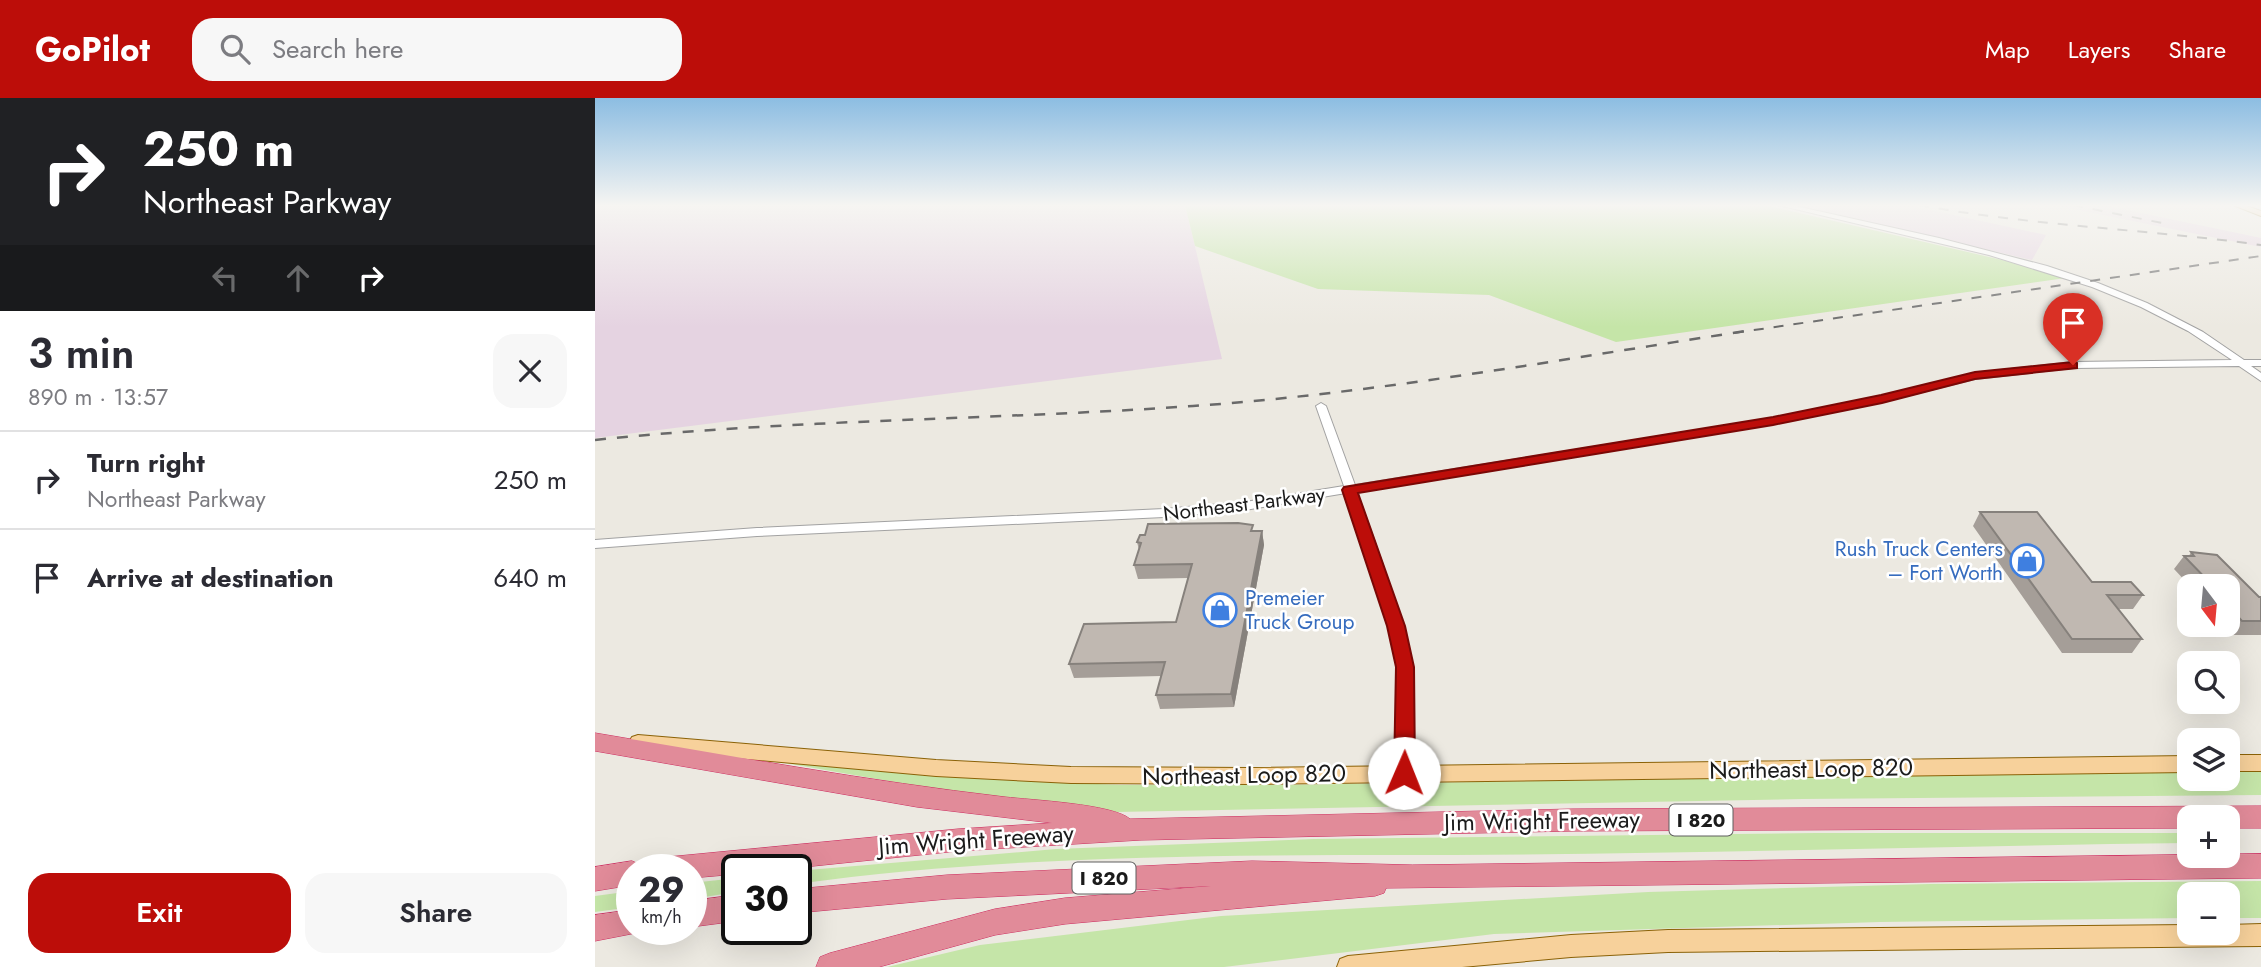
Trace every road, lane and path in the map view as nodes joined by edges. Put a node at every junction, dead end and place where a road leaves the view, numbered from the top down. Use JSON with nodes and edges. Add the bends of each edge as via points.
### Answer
{"nodes":[{"id":1,"x":1952,"y":246,"type":"edge"},
{"id":2,"x":2242,"y":363,"type":"junction"},
{"id":3,"x":2261,"y":363,"type":"edge"},
{"id":4,"x":2261,"y":378,"type":"edge"},
{"id":5,"x":1321,"y":406,"type":"dead end"},
{"id":6,"x":1349,"y":490,"type":"junction"},
{"id":7,"x":595,"y":544,"type":"edge"},
{"id":8,"x":595,"y":741,"type":"edge"},
{"id":9,"x":2240,"y":763,"type":"edge"},
{"id":10,"x":2261,"y":763,"type":"edge"},
{"id":11,"x":2177,"y":764,"type":"edge"},
{"id":12,"x":1404,"y":773,"type":"junction"},
{"id":13,"x":2261,"y":817,"type":"edge"},
{"id":14,"x":1141,"y":828,"type":"junction"},
{"id":15,"x":707,"y":865,"type":"edge"},
{"id":16,"x":2261,"y":866,"type":"edge"},
{"id":17,"x":616,"y":876,"type":"edge"},
{"id":18,"x":1412,"y":877,"type":"junction"},
{"id":19,"x":595,"y":879,"type":"edge"},
{"id":20,"x":812,"y":900,"type":"edge"},
{"id":21,"x":616,"y":925,"type":"edge"},
{"id":22,"x":595,"y":928,"type":"edge"},
{"id":23,"x":2261,"y":935,"type":"edge"},
{"id":24,"x":830,"y":967,"type":"edge"},
{"id":25,"x":1348,"y":967,"type":"edge"}],
"edges":[{"from":1,"to":2,"type":"street","via":[[2083,280],[2161,313]]},
{"from":2,"to":3,"type":"street","name":"Northeast Parkway"},
{"from":2,"to":4,"type":"street"},
{"from":2,"to":6,"type":"street","name":"Northeast Parkway","via":[[2073,365],[1975,376],[1773,421]]},
{"from":5,"to":6,"type":"street"},
{"from":6,"to":7,"type":"street","name":"Northeast Parkway","via":[[1159,515],[701,533]]},
{"from":6,"to":12,"type":"street","via":[[1396,626],[1405,667]]},
{"from":8,"to":12,"type":"main road","name":"Northeast Loop 820","via":[[1071,775]]},
{"from":8,"to":14,"type":"highway","via":[[917,797],[1089,817]]},
{"from":9,"to":10,"type":"main road"},
{"from":11,"to":12,"type":"main road","name":"Northeast Loop 820"},
{"from":13,"to":14,"type":"highway","name":"Jim Wright Freeway","number":"I 820","via":[[1573,820]]},
{"from":14,"to":15,"type":"highway","name":"Jim Wright Freeway","number":"I 820","via":[[958,840]]},
{"from":16,"to":18,"type":"highway","name":"Jim Wright Freeway","number":"I 820"},
{"from":17,"to":19,"type":"highway"},
{"from":18,"to":20,"type":"highway","name":"Jim Wright Freeway","number":"I 820","via":[[1141,876]]},
{"from":18,"to":24,"type":"highway","via":[[1352,888],[1042,914],[945,934]]},
{"from":21,"to":22,"type":"highway"},
{"from":23,"to":25,"type":"main road","via":[[1668,941]]}]}
